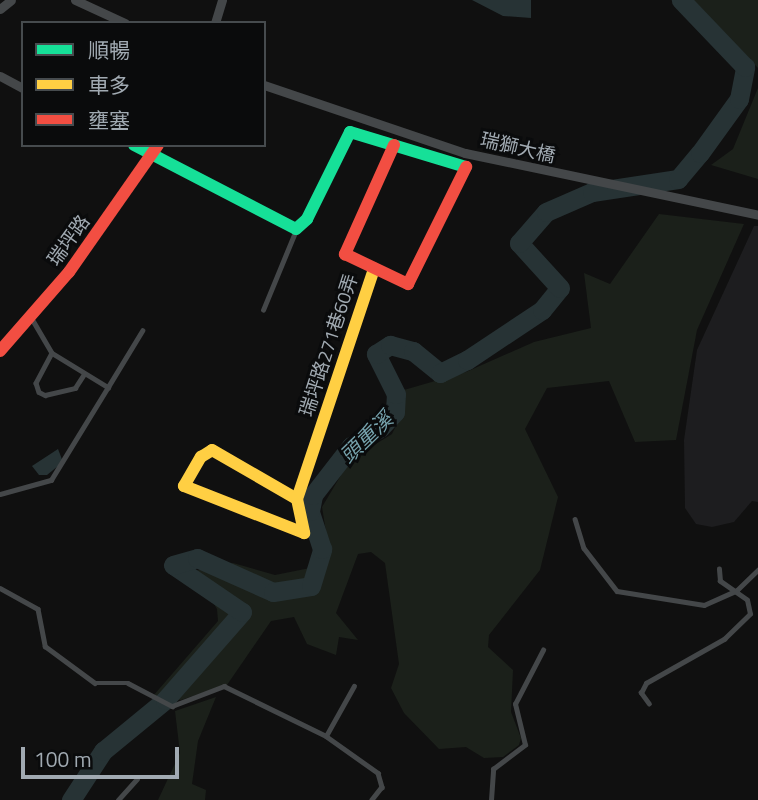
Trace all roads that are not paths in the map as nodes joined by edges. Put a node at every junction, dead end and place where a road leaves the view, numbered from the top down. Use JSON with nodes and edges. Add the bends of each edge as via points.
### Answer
{"nodes":[{"id":1,"x":11,"y":0,"type":"edge"},
{"id":2,"x":75,"y":0,"type":"edge"},
{"id":3,"x":222,"y":0,"type":"edge"},
{"id":4,"x":0,"y":9,"type":"edge"},
{"id":5,"x":121,"y":21,"type":"edge"},
{"id":6,"x":216,"y":21,"type":"edge"},
{"id":7,"x":0,"y":76,"type":"edge"},
{"id":8,"x":266,"y":86,"type":"edge"},
{"id":9,"x":21,"y":87,"type":"edge"},
{"id":10,"x":394,"y":145,"type":"junction"},
{"id":11,"x":156,"y":150,"type":"edge"},
{"id":12,"x":758,"y":215,"type":"edge"},
{"id":13,"x":296,"y":229,"type":"junction"},
{"id":14,"x":374,"y":269,"type":"junction"},
{"id":15,"x":263,"y":310,"type":"dead end"},
{"id":16,"x":31,"y":317,"type":"junction"},
{"id":17,"x":142,"y":331,"type":"dead end"},
{"id":18,"x":0,"y":351,"type":"edge"},
{"id":19,"x":52,"y":353,"type":"junction"},
{"id":20,"x":84,"y":374,"type":"junction"},
{"id":21,"x":108,"y":387,"type":"junction"},
{"id":22,"x":0,"y":494,"type":"edge"},
{"id":23,"x":297,"y":499,"type":"junction"},
{"id":24,"x":575,"y":519,"type":"dead end"},
{"id":25,"x":719,"y":569,"type":"dead end"},
{"id":26,"x":758,"y":570,"type":"edge"},
{"id":27,"x":0,"y":587,"type":"edge"},
{"id":28,"x":737,"y":590,"type":"junction"},
{"id":29,"x":543,"y":650,"type":"dead end"},
{"id":30,"x":354,"y":686,"type":"dead end"},
{"id":31,"x":649,"y":704,"type":"dead end"},
{"id":32,"x":326,"y":737,"type":"junction"},
{"id":33,"x":137,"y":779,"type":"dead end"},
{"id":34,"x":118,"y":800,"type":"edge"},
{"id":35,"x":372,"y":800,"type":"edge"},
{"id":36,"x":491,"y":800,"type":"edge"}],
"edges":[{"from":1,"to":4,"type":"street"},
{"from":2,"to":5,"type":"street"},
{"from":3,"to":6,"type":"street"},
{"from":7,"to":9,"type":"street"},
{"from":8,"to":12,"type":"street","name":"瑞獅大橋","via":[[465,153]]},
{"from":10,"to":13,"type":"street","via":[[350,132],[307,219]]},
{"from":10,"to":14,"type":"street","name":"瑞坪路271巷60弄","via":[[345,247],[345,254]]},
{"from":10,"to":14,"type":"street","via":[[467,167],[408,284]]},
{"from":11,"to":13,"type":"street"},
{"from":11,"to":16,"type":"street","name":"瑞坪路"},
{"from":13,"to":15,"type":"lane"},
{"from":14,"to":23,"type":"street","name":"瑞坪路271巷60弄"},
{"from":16,"to":18,"type":"street","name":"瑞坪路"},
{"from":16,"to":19,"type":"lane"},
{"from":17,"to":21,"type":"lane"},
{"from":19,"to":20,"type":"lane"},
{"from":19,"to":20,"type":"lane","via":[[36,383],[38,392],[45,395],[75,388]]},
{"from":20,"to":21,"type":"lane"},
{"from":21,"to":22,"type":"lane","via":[[57,475]]},
{"from":23,"to":23,"type":"street","name":"瑞坪路271巷60弄","via":[[212,450],[201,457],[184,486],[304,533]]},
{"from":24,"to":28,"type":"lane","via":[[584,548],[617,591],[704,605]]},
{"from":25,"to":28,"type":"lane","via":[[720,581]]},
{"from":26,"to":28,"type":"lane"},
{"from":27,"to":32,"type":"lane","via":[[38,609],[45,646],[95,683],[128,683],[172,706],[224,685]]},
{"from":28,"to":31,"type":"lane","via":[[750,606],[750,614],[724,639],[646,683],[642,693]]},
{"from":29,"to":36,"type":"lane","via":[[515,704],[525,745],[493,769]]},
{"from":30,"to":32,"type":"lane"},
{"from":32,"to":35,"type":"lane","via":[[382,778],[379,794]]},
{"from":33,"to":34,"type":"lane"}]}
